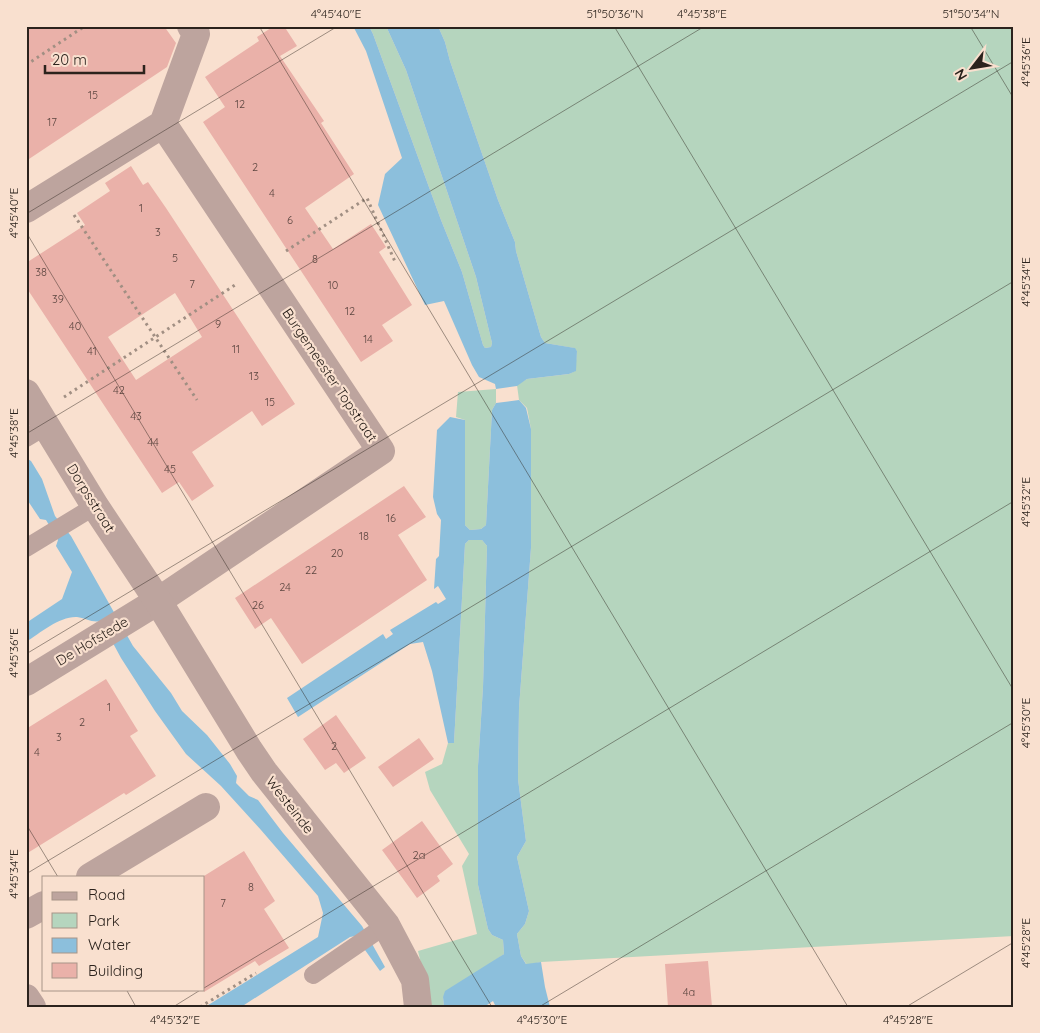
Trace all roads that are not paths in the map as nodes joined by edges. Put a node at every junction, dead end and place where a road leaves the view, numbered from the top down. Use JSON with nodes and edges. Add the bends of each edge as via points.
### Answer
{"nodes":[{"id":1,"x":191,"y":26,"type":"edge"},
{"id":2,"x":163,"y":124,"type":"junction"},
{"id":3,"x":26,"y":209,"type":"edge"},
{"id":4,"x":34,"y":418,"type":"edge"},
{"id":5,"x":94,"y":506,"type":"junction"},
{"id":6,"x":26,"y":548,"type":"edge"},
{"id":7,"x":158,"y":601,"type":"junction"},
{"id":8,"x":26,"y":682,"type":"edge"},
{"id":9,"x":206,"y":807,"type":"dead end"},
{"id":10,"x":92,"y":876,"type":"edge"},
{"id":11,"x":42,"y":906,"type":"edge"},
{"id":12,"x":26,"y":915,"type":"edge"},
{"id":13,"x":371,"y":935,"type":"junction"},
{"id":14,"x":313,"y":975,"type":"dead end"},
{"id":15,"x":26,"y":998,"type":"edge"},
{"id":16,"x":32,"y":1007,"type":"edge"},
{"id":17,"x":418,"y":1007,"type":"edge"}],
"edges":[{"from":1,"to":2,"type":"street","via":[[196,34]]},
{"from":2,"to":3,"type":"street"},
{"from":2,"to":7,"type":"street","name":"Burgemeester Topstraat","via":[[381,450]]},
{"from":4,"to":5,"type":"street","name":"Dorpsstraat"},
{"from":5,"to":6,"type":"lane"},
{"from":5,"to":7,"type":"street","name":"Dorpsstraat"},
{"from":7,"to":8,"type":"street","name":"De Hofstede"},
{"from":7,"to":13,"type":"street","name":"Westeinde","via":[[264,772]]},
{"from":9,"to":10,"type":"street"},
{"from":11,"to":12,"type":"street"},
{"from":13,"to":14,"type":"lane"},
{"from":13,"to":17,"type":"street","name":"Westeinde","via":[[415,980]]},
{"from":15,"to":16,"type":"street"}]}
